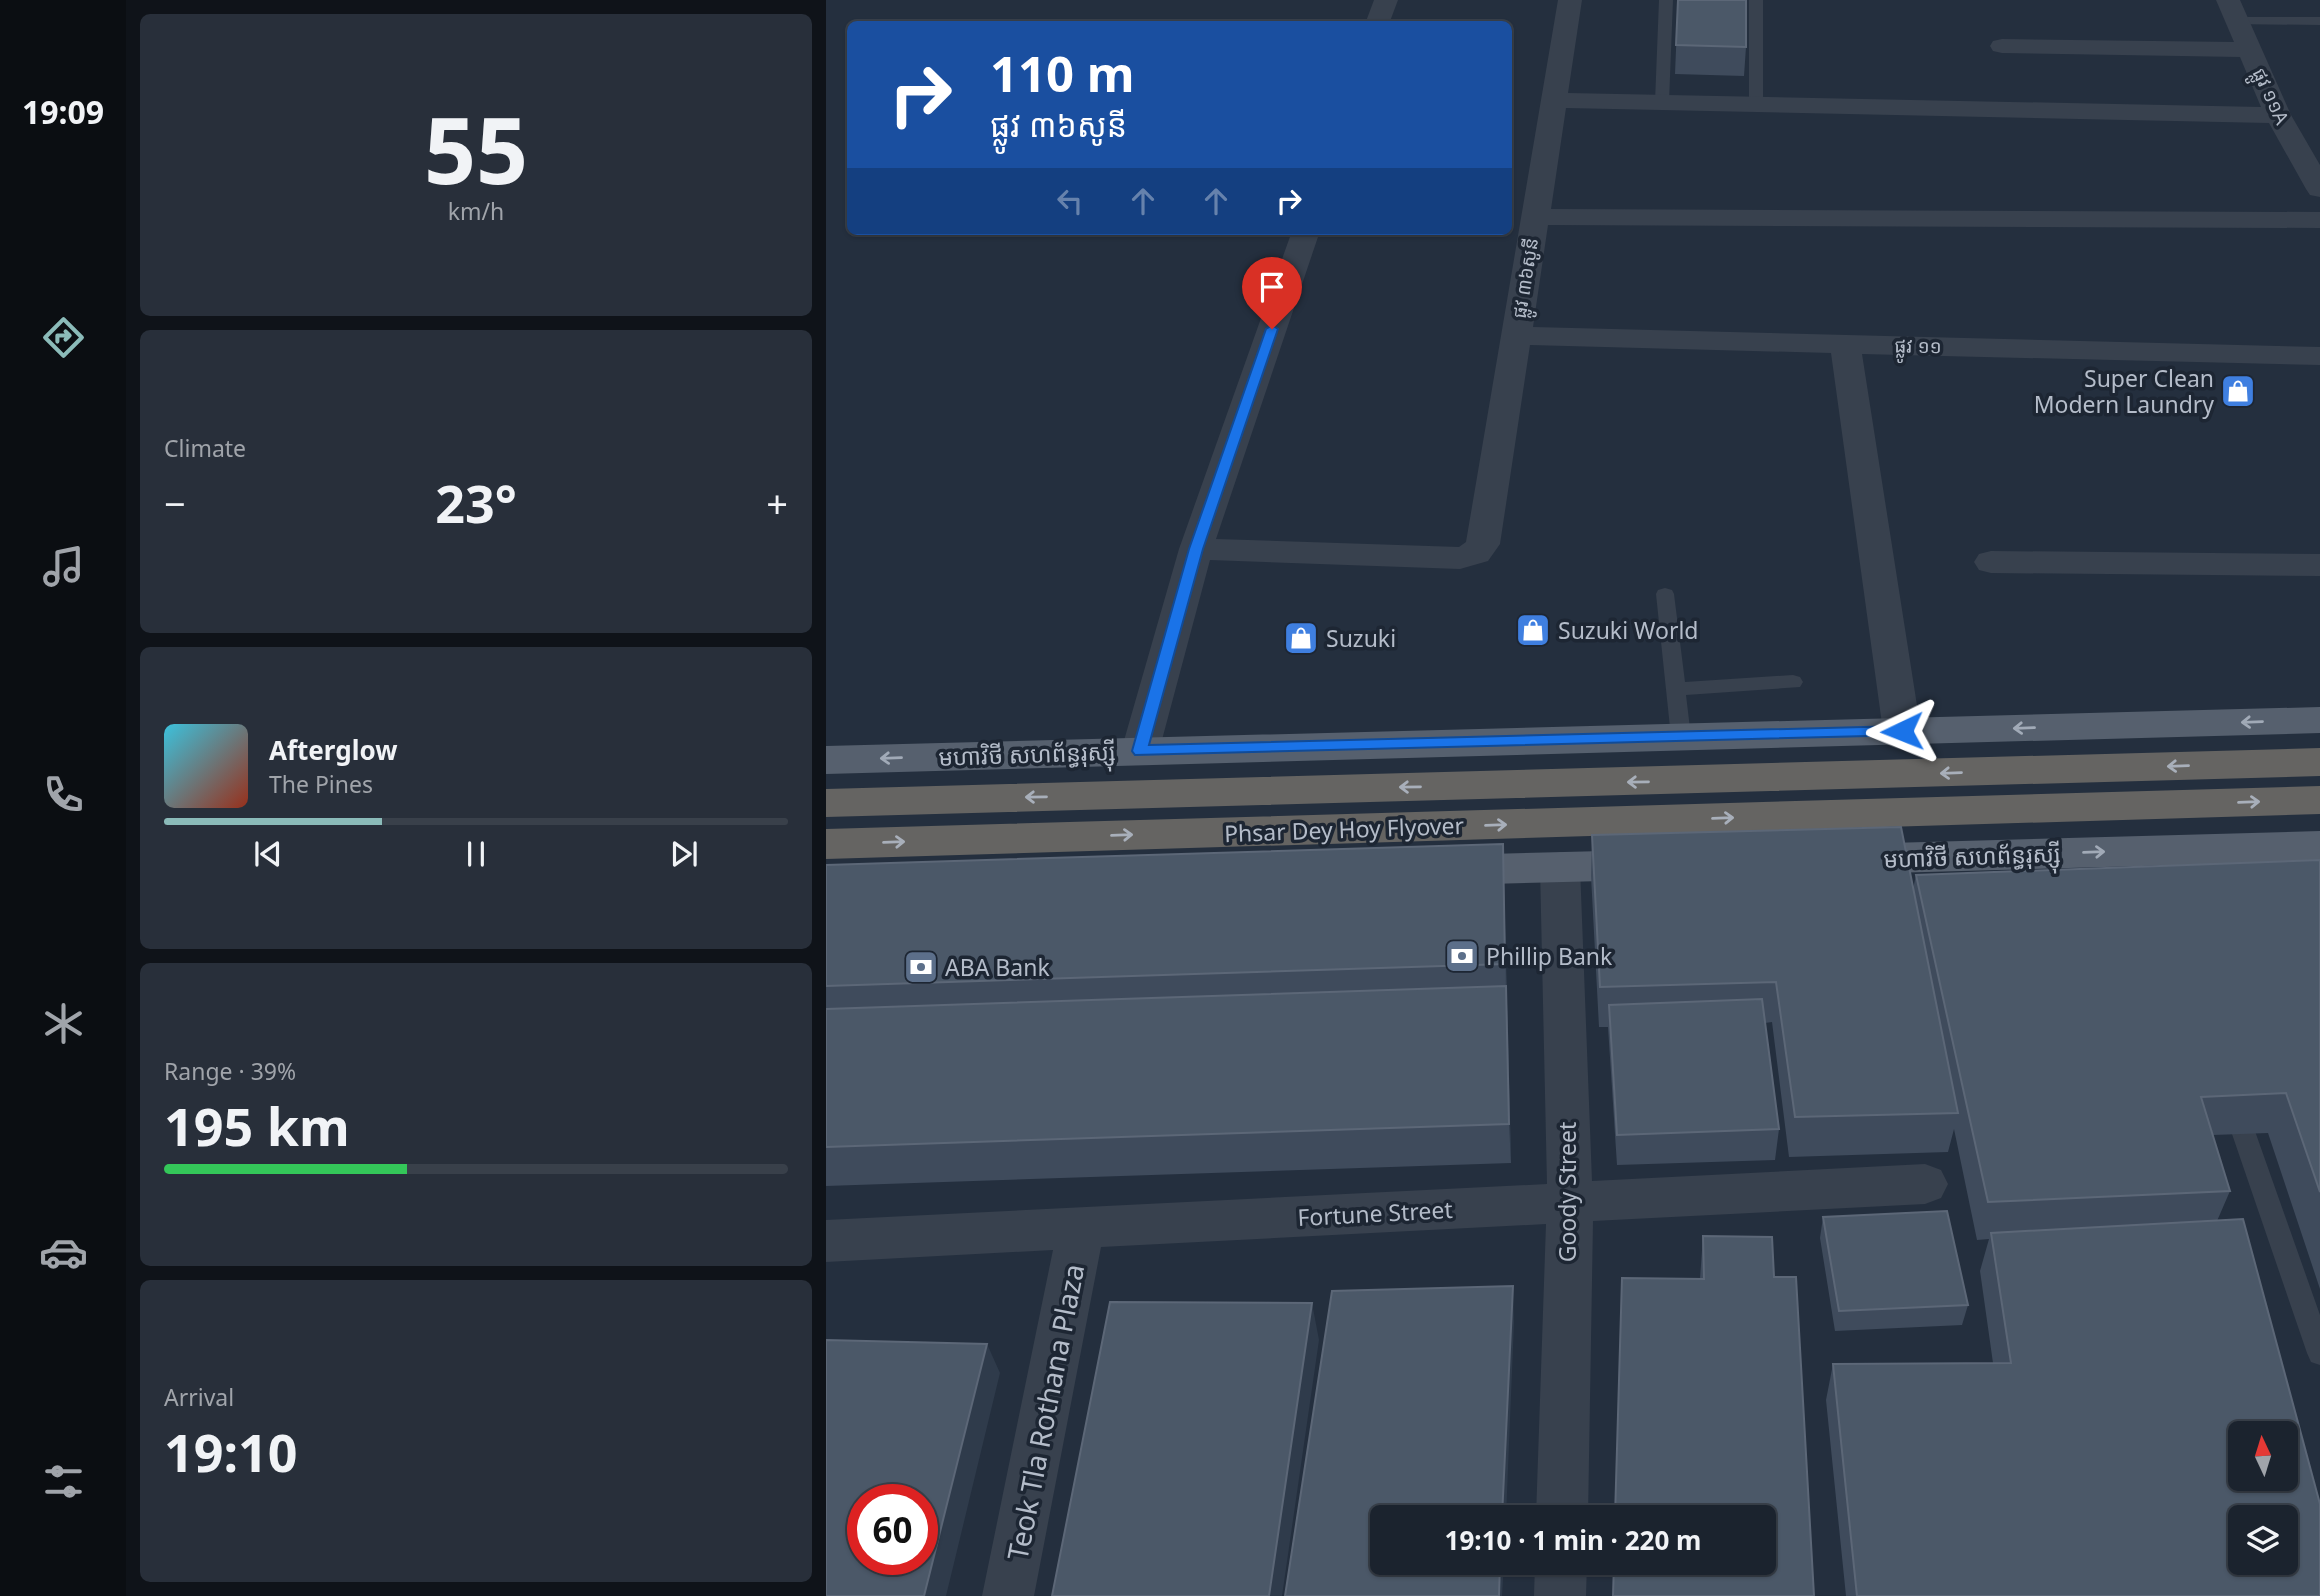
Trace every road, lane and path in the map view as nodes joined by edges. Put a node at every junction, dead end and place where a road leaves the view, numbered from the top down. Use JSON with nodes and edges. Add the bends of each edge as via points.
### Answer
{"nodes":[{"id":1,"x":1386,"y":0,"type":"edge"},
{"id":2,"x":1570,"y":0,"type":"edge"},
{"id":3,"x":1666,"y":0,"type":"edge"},
{"id":4,"x":1756,"y":0,"type":"edge"},
{"id":5,"x":2232,"y":10,"type":"edge"},
{"id":6,"x":1378,"y":21,"type":"edge"},
{"id":7,"x":2320,"y":21,"type":"edge"},
{"id":8,"x":2002,"y":46,"type":"dead end"},
{"id":9,"x":2250,"y":50,"type":"junction"},
{"id":10,"x":1554,"y":100,"type":"junction"},
{"id":11,"x":1662,"y":102,"type":"junction"},
{"id":12,"x":1756,"y":104,"type":"junction"},
{"id":13,"x":2278,"y":115,"type":"junction"},
{"id":14,"x":2320,"y":189,"type":"edge"},
{"id":15,"x":1534,"y":217,"type":"junction"},
{"id":16,"x":2320,"y":220,"type":"edge"},
{"id":17,"x":1305,"y":235,"type":"edge"},
{"id":18,"x":1515,"y":337,"type":"junction"},
{"id":19,"x":1845,"y":344,"type":"junction"},
{"id":20,"x":2320,"y":356,"type":"edge"},
{"id":21,"x":1196,"y":549,"type":"junction"},
{"id":22,"x":1991,"y":562,"type":"dead end"},
{"id":23,"x":2320,"y":565,"type":"edge"},
{"id":24,"x":1665,"y":594,"type":"dead end"},
{"id":25,"x":1793,"y":682,"type":"dead end"},
{"id":26,"x":1675,"y":689,"type":"junction"},
{"id":27,"x":2320,"y":720,"type":"edge"},
{"id":28,"x":1902,"y":731,"type":"junction"},
{"id":29,"x":1681,"y":737,"type":"junction"},
{"id":30,"x":1140,"y":751,"type":"junction"},
{"id":31,"x":826,"y":760,"type":"edge"},
{"id":32,"x":2320,"y":762,"type":"edge"},
{"id":33,"x":2320,"y":800,"type":"edge"},
{"id":34,"x":826,"y":803,"type":"edge"},
{"id":35,"x":1863,"y":814,"type":"joint"},
{"id":36,"x":826,"y":844,"type":"edge"},
{"id":37,"x":2320,"y":846,"type":"edge"},
{"id":38,"x":1820,"y":860,"type":"edge"},
{"id":39,"x":1683,"y":864,"type":"edge"},
{"id":40,"x":1560,"y":867,"type":"junction"},
{"id":41,"x":1422,"y":871,"type":"edge"},
{"id":42,"x":2244,"y":1134,"type":"edge"},
{"id":43,"x":1925,"y":1184,"type":"dead end"},
{"id":44,"x":1570,"y":1202,"type":"junction"},
{"id":45,"x":1082,"y":1228,"type":"junction"},
{"id":46,"x":826,"y":1241,"type":"edge"},
{"id":47,"x":2320,"y":1353,"type":"edge"},
{"id":48,"x":1562,"y":1505,"type":"edge"},
{"id":49,"x":1561,"y":1575,"type":"edge"},
{"id":50,"x":1008,"y":1596,"type":"edge"},
{"id":51,"x":1560,"y":1596,"type":"edge"}],
"edges":[{"from":1,"to":6,"type":"street"},
{"from":2,"to":10,"type":"street","name":"ផ្លូវ ៣៦សូនី"},
{"from":3,"to":11,"type":"lane"},
{"from":4,"to":12,"type":"lane"},
{"from":5,"to":7,"type":"lane"},
{"from":5,"to":9,"type":"street","name":"ផ្លូវ ១១A"},
{"from":8,"to":9,"type":"street"},
{"from":9,"to":13,"type":"street","name":"ផ្លូវ ១១A"},
{"from":10,"to":11,"type":"street"},
{"from":10,"to":15,"type":"street","name":"ផ្លូវ ៣៦សូនី"},
{"from":11,"to":12,"type":"street"},
{"from":12,"to":13,"type":"street"},
{"from":13,"to":14,"type":"street","name":"ផ្លូវ ១១A"},
{"from":15,"to":16,"type":"street"},
{"from":15,"to":18,"type":"street","name":"ផ្លូវ ៣៦សូនី"},
{"from":17,"to":21,"type":"street"},
{"from":18,"to":19,"type":"street","name":"ផ្លូវ ១១"},
{"from":18,"to":21,"type":"street","name":"ផ្លូវ ៣៦សូនី","via":[[1483,544],[1476,553],[1460,558]]},
{"from":19,"to":20,"type":"street","name":"ផ្លូវ ១១"},
{"from":19,"to":28,"type":"street"},
{"from":21,"to":30,"type":"street"},
{"from":22,"to":23,"type":"street"},
{"from":24,"to":26,"type":"lane"},
{"from":25,"to":26,"type":"lane"},
{"from":26,"to":29,"type":"lane"},
{"from":27,"to":28,"type":"main road","name":"មហាវិថី សហព័ន្ធរុស្ស៊ី","one_way":true},
{"from":28,"to":29,"type":"main road","name":"មហាវិថី សហព័ន្ធរុស្ស៊ី"},
{"from":29,"to":30,"type":"main road","name":"មហាវិថី សហព័ន្ធរុស្ស៊ី"},
{"from":30,"to":31,"type":"main road","name":"មហាវិថី សហព័ន្ធរុស្ស៊ី","one_way":true},
{"from":32,"to":34,"type":"highway","name":"Phsar Dey Hoy Flyover","one_way":true},
{"from":35,"to":33,"type":"highway","name":"មហាវិថី សហព័ន្ធរុស្ស៊ី","one_way":true},
{"from":36,"to":35,"type":"highway","name":"Phsar Dey Hoy Flyover","one_way":true},
{"from":38,"to":37,"type":"main road","name":"មហាវិថី សហព័ន្ធរុស្ស៊ី","one_way":true,"via":[[2156,862]]},
{"from":39,"to":40,"type":"main road"},
{"from":40,"to":41,"type":"main road"},
{"from":40,"to":44,"type":"street","name":"Goody Street"},
{"from":42,"to":47,"type":"lane"},
{"from":43,"to":44,"type":"street","name":"Fortune Street"},
{"from":44,"to":45,"type":"street","name":"Fortune Street"},
{"from":44,"to":48,"type":"street","name":"Goody Street"},
{"from":45,"to":46,"type":"street","name":"Fortune Street"},
{"from":45,"to":50,"type":"street","name":"Teok Tla Rothana Plaza"},
{"from":49,"to":51,"type":"street"}]}
